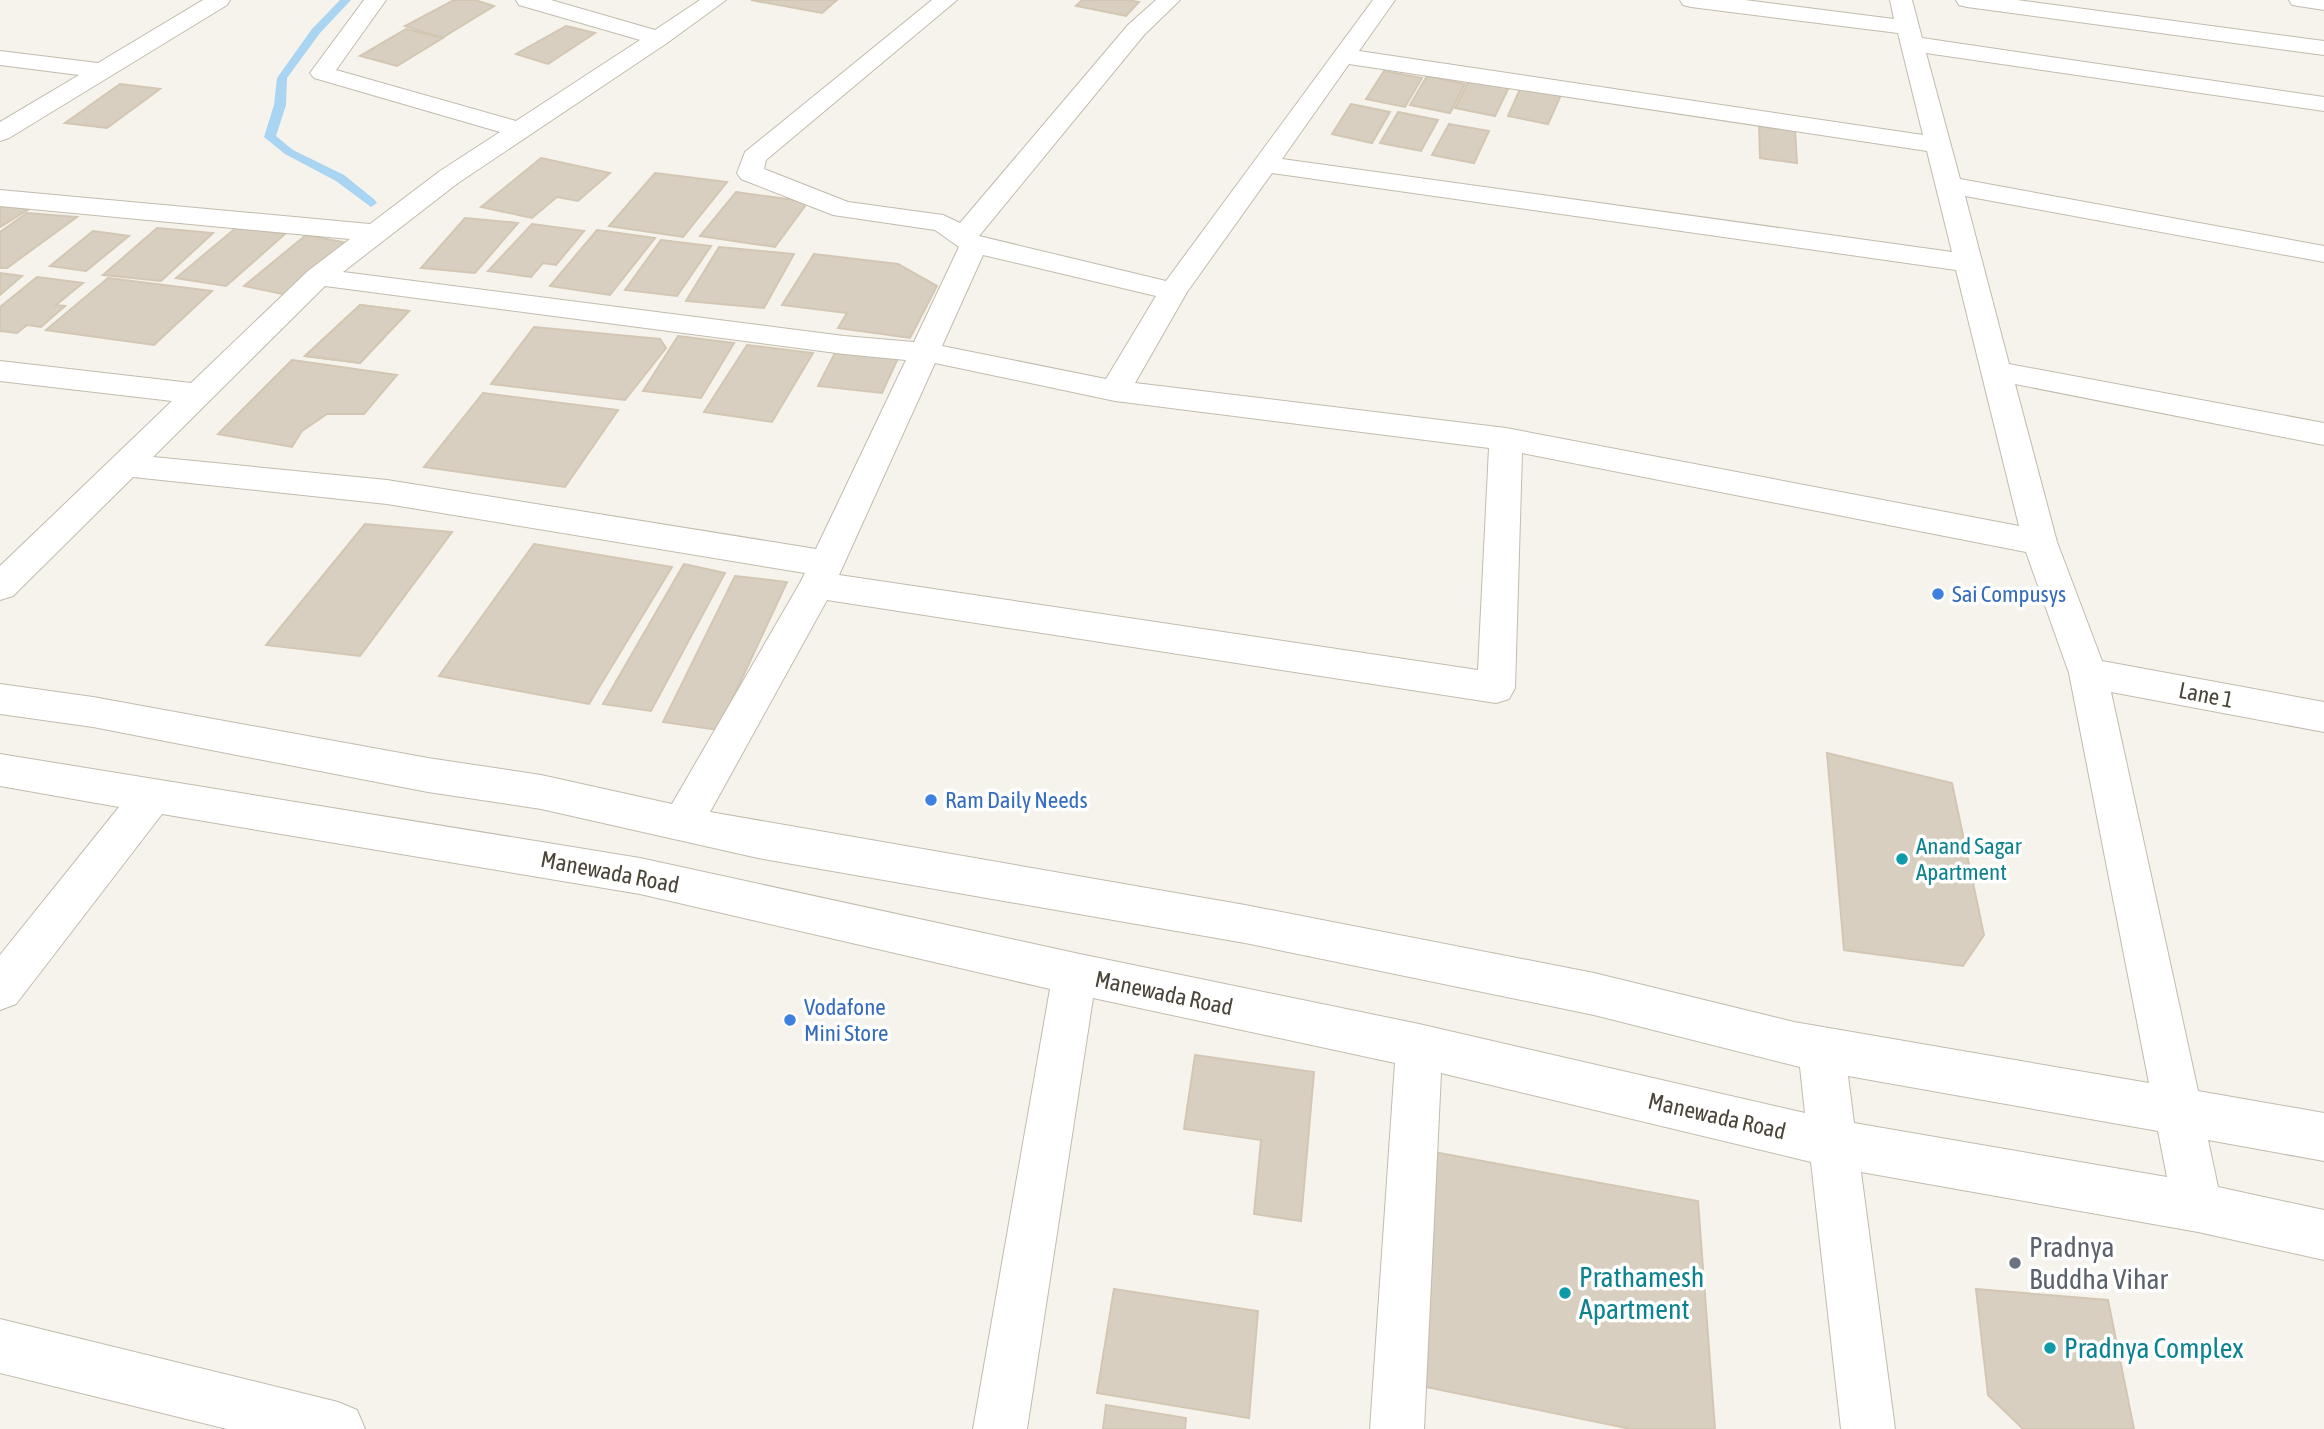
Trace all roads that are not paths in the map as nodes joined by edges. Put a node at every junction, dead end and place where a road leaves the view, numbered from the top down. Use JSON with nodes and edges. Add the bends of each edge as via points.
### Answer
{"nodes":[{"id":1,"x":219,"y":0,"type":"edge"},
{"id":2,"x":375,"y":0,"type":"edge"},
{"id":3,"x":527,"y":0,"type":"edge"},
{"id":4,"x":715,"y":0,"type":"edge"},
{"id":5,"x":946,"y":0,"type":"edge"},
{"id":6,"x":1169,"y":0,"type":"edge"},
{"id":7,"x":1384,"y":0,"type":"edge"},
{"id":8,"x":1691,"y":0,"type":"edge"},
{"id":9,"x":1967,"y":0,"type":"edge"},
{"id":10,"x":2300,"y":0,"type":"edge"},
{"id":11,"x":2324,"y":4,"type":"edge"},
{"id":12,"x":1908,"y":24,"type":"edge"},
{"id":13,"x":659,"y":38,"type":"junction"},
{"id":14,"x":2324,"y":48,"type":"edge"},
{"id":15,"x":1343,"y":56,"type":"junction"},
{"id":16,"x":0,"y":58,"type":"edge"},
{"id":17,"x":105,"y":71,"type":"junction"},
{"id":18,"x":2324,"y":104,"type":"edge"},
{"id":19,"x":520,"y":130,"type":"junction"},
{"id":20,"x":0,"y":133,"type":"edge"},
{"id":21,"x":1939,"y":145,"type":"junction"},
{"id":22,"x":1265,"y":164,"type":"junction"},
{"id":23,"x":1949,"y":185,"type":"junction"},
{"id":24,"x":0,"y":198,"type":"edge"},
{"id":25,"x":376,"y":233,"type":"junction"},
{"id":26,"x":969,"y":241,"type":"junction"},
{"id":27,"x":2324,"y":254,"type":"edge"},
{"id":28,"x":1969,"y":263,"type":"junction"},
{"id":29,"x":318,"y":277,"type":"junction"},
{"id":30,"x":1173,"y":291,"type":"junction"},
{"id":31,"x":925,"y":352,"type":"junction"},
{"id":32,"x":0,"y":371,"type":"edge"},
{"id":33,"x":1997,"y":371,"type":"junction"},
{"id":34,"x":1115,"y":391,"type":"junction"},
{"id":35,"x":198,"y":394,"type":"junction"},
{"id":36,"x":2324,"y":434,"type":"edge"},
{"id":37,"x":1506,"y":439,"type":"junction"},
{"id":38,"x":125,"y":466,"type":"junction"},
{"id":39,"x":2040,"y":542,"type":"junction"},
{"id":40,"x":822,"y":574,"type":"junction"},
{"id":41,"x":0,"y":587,"type":"edge"},
{"id":42,"x":2088,"y":673,"type":"junction"},
{"id":43,"x":0,"y":699,"type":"edge"},
{"id":44,"x":2324,"y":717,"type":"edge"},
{"id":45,"x":0,"y":770,"type":"edge"},
{"id":46,"x":151,"y":797,"type":"junction"},
{"id":47,"x":681,"y":825,"type":"junction"},
{"id":48,"x":1075,"y":974,"type":"junction"},
{"id":49,"x":0,"y":989,"type":"edge"},
{"id":50,"x":1419,"y":1046,"type":"junction"},
{"id":51,"x":1821,"y":1049,"type":"junction"},
{"id":52,"x":2179,"y":1110,"type":"junction"},
{"id":53,"x":2324,"y":1137,"type":"edge"},
{"id":54,"x":1831,"y":1143,"type":"junction"},
{"id":55,"x":2198,"y":1207,"type":"junction"},
{"id":56,"x":2324,"y":1235,"type":"edge"},
{"id":57,"x":0,"y":1346,"type":"edge"},
{"id":58,"x":338,"y":1429,"type":"edge"},
{"id":59,"x":1000,"y":1429,"type":"edge"},
{"id":60,"x":1397,"y":1429,"type":"edge"},
{"id":61,"x":1868,"y":1429,"type":"edge"}],
"edges":[{"from":1,"to":17,"type":"street"},
{"from":2,"to":19,"type":"street","via":[[322,73]]},
{"from":3,"to":13,"type":"street"},
{"from":4,"to":13,"type":"street"},
{"from":5,"to":26,"type":"street","via":[[754,157],[750,173],[843,209],[943,223]]},
{"from":6,"to":26,"type":"street","via":[[1136,30]]},
{"from":7,"to":15,"type":"street"},
{"from":8,"to":12,"type":"street"},
{"from":9,"to":14,"type":"street"},
{"from":10,"to":11,"type":"street"},
{"from":12,"to":18,"type":"street"},
{"from":12,"to":21,"type":"street"},
{"from":13,"to":19,"type":"street"},
{"from":15,"to":21,"type":"street"},
{"from":15,"to":22,"type":"street"},
{"from":16,"to":17,"type":"street"},
{"from":17,"to":20,"type":"street"},
{"from":19,"to":25,"type":"street"},
{"from":21,"to":23,"type":"street"},
{"from":22,"to":28,"type":"street"},
{"from":22,"to":30,"type":"street"},
{"from":23,"to":27,"type":"street"},
{"from":23,"to":28,"type":"street"},
{"from":24,"to":25,"type":"street"},
{"from":25,"to":29,"type":"street"},
{"from":26,"to":30,"type":"street"},
{"from":26,"to":31,"type":"street"},
{"from":28,"to":33,"type":"street"},
{"from":29,"to":31,"type":"street"},
{"from":29,"to":35,"type":"street"},
{"from":30,"to":34,"type":"street"},
{"from":31,"to":34,"type":"street"},
{"from":31,"to":40,"type":"street"},
{"from":32,"to":35,"type":"street"},
{"from":33,"to":36,"type":"street"},
{"from":33,"to":39,"type":"street"},
{"from":34,"to":37,"type":"street"},
{"from":35,"to":38,"type":"street"},
{"from":37,"to":39,"type":"street"},
{"from":37,"to":40,"type":"street","via":[[1496,688]]},
{"from":38,"to":40,"type":"street","via":[[387,492]]},
{"from":38,"to":41,"type":"street"},
{"from":39,"to":42,"type":"street"},
{"from":40,"to":47,"type":"street"},
{"from":42,"to":44,"type":"street","name":"Lane 1"},
{"from":42,"to":52,"type":"street"},
{"from":43,"to":47,"type":"street","via":[[541,792]]},
{"from":45,"to":46,"type":"street","name":"Manewada Road"},
{"from":46,"to":48,"type":"street","name":"Manewada Road","via":[[640,876]]},
{"from":46,"to":49,"type":"street"},
{"from":47,"to":51,"type":"street","via":[[1258,927],[1594,994]]},
{"from":48,"to":50,"type":"street","name":"Manewada Road"},
{"from":48,"to":59,"type":"street"},
{"from":50,"to":54,"type":"street","name":"Manewada Road"},
{"from":50,"to":60,"type":"street"},
{"from":51,"to":52,"type":"street"},
{"from":51,"to":54,"type":"street"},
{"from":52,"to":53,"type":"street"},
{"from":52,"to":55,"type":"street"},
{"from":54,"to":55,"type":"street","name":"Manewada Road"},
{"from":54,"to":61,"type":"street"},
{"from":55,"to":56,"type":"street","name":"Manewada Road"},
{"from":57,"to":58,"type":"street"}]}
